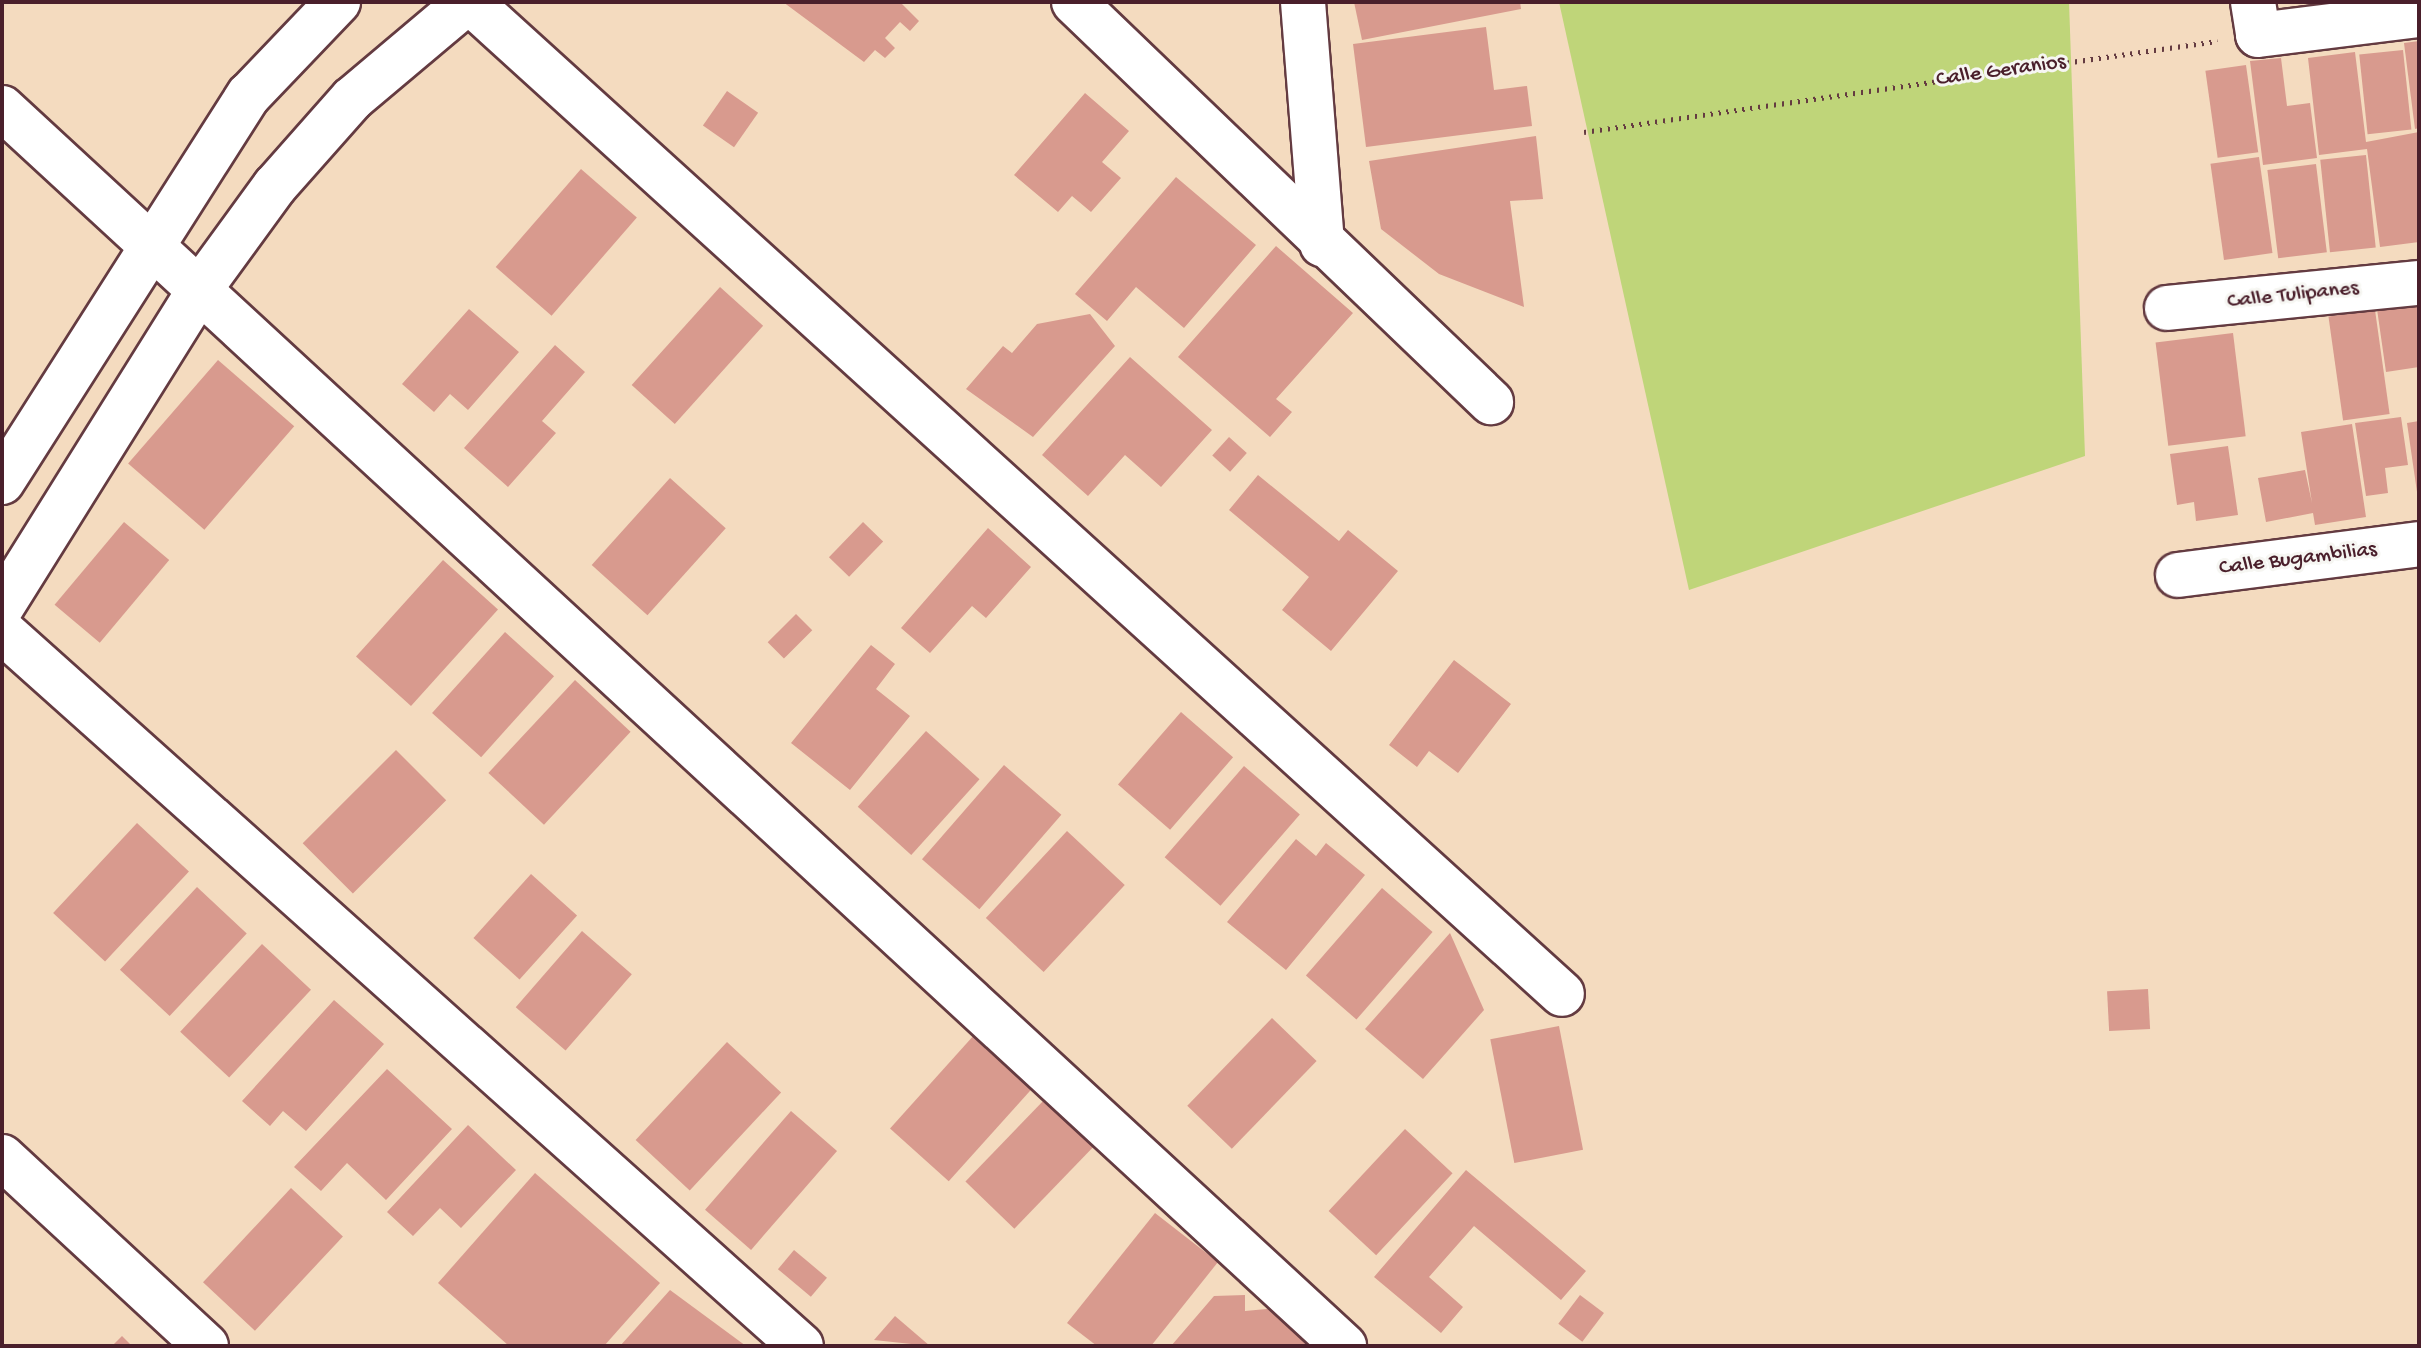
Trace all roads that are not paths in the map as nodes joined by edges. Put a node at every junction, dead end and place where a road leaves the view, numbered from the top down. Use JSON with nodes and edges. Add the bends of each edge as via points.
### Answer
{"nodes":[{"id":1,"x":338,"y":2,"type":"edge"},
{"id":2,"x":469,"y":2,"type":"edge"},
{"id":3,"x":1074,"y":2,"type":"edge"},
{"id":4,"x":1303,"y":2,"type":"edge"},
{"id":5,"x":2419,"y":15,"type":"edge"},
{"id":6,"x":2255,"y":19,"type":"edge"},
{"id":7,"x":2,"y":108,"type":"edge"},
{"id":8,"x":153,"y":242,"type":"junction"},
{"id":9,"x":1322,"y":244,"type":"junction"},
{"id":10,"x":2419,"y":283,"type":"edge"},
{"id":11,"x":202,"y":286,"type":"junction"},
{"id":12,"x":2167,"y":308,"type":"dead end"},
{"id":13,"x":1491,"y":402,"type":"dead end"},
{"id":14,"x":2,"y":482,"type":"edge"},
{"id":15,"x":2419,"y":544,"type":"edge"},
{"id":16,"x":2178,"y":575,"type":"dead end"},
{"id":17,"x":2,"y":606,"type":"edge"},
{"id":18,"x":2,"y":631,"type":"edge"},
{"id":19,"x":1562,"y":994,"type":"dead end"},
{"id":20,"x":2,"y":1157,"type":"edge"},
{"id":21,"x":206,"y":1346,"type":"edge"},
{"id":22,"x":801,"y":1346,"type":"edge"},
{"id":23,"x":1344,"y":1346,"type":"edge"}],
"edges":[{"from":1,"to":8,"type":"street","via":[[249,95]]},
{"from":2,"to":11,"type":"street","via":[[352,99]]},
{"from":2,"to":19,"type":"street"},
{"from":3,"to":9,"type":"street"},
{"from":4,"to":9,"type":"street"},
{"from":5,"to":6,"type":"street"},
{"from":7,"to":8,"type":"street"},
{"from":8,"to":11,"type":"street"},
{"from":8,"to":14,"type":"street"},
{"from":9,"to":13,"type":"street"},
{"from":10,"to":12,"type":"street","name":"Calle Tulipanes"},
{"from":11,"to":17,"type":"street"},
{"from":11,"to":23,"type":"street"},
{"from":15,"to":16,"type":"street","name":"Calle Bugambilias"},
{"from":18,"to":22,"type":"street"},
{"from":20,"to":21,"type":"street"}]}
